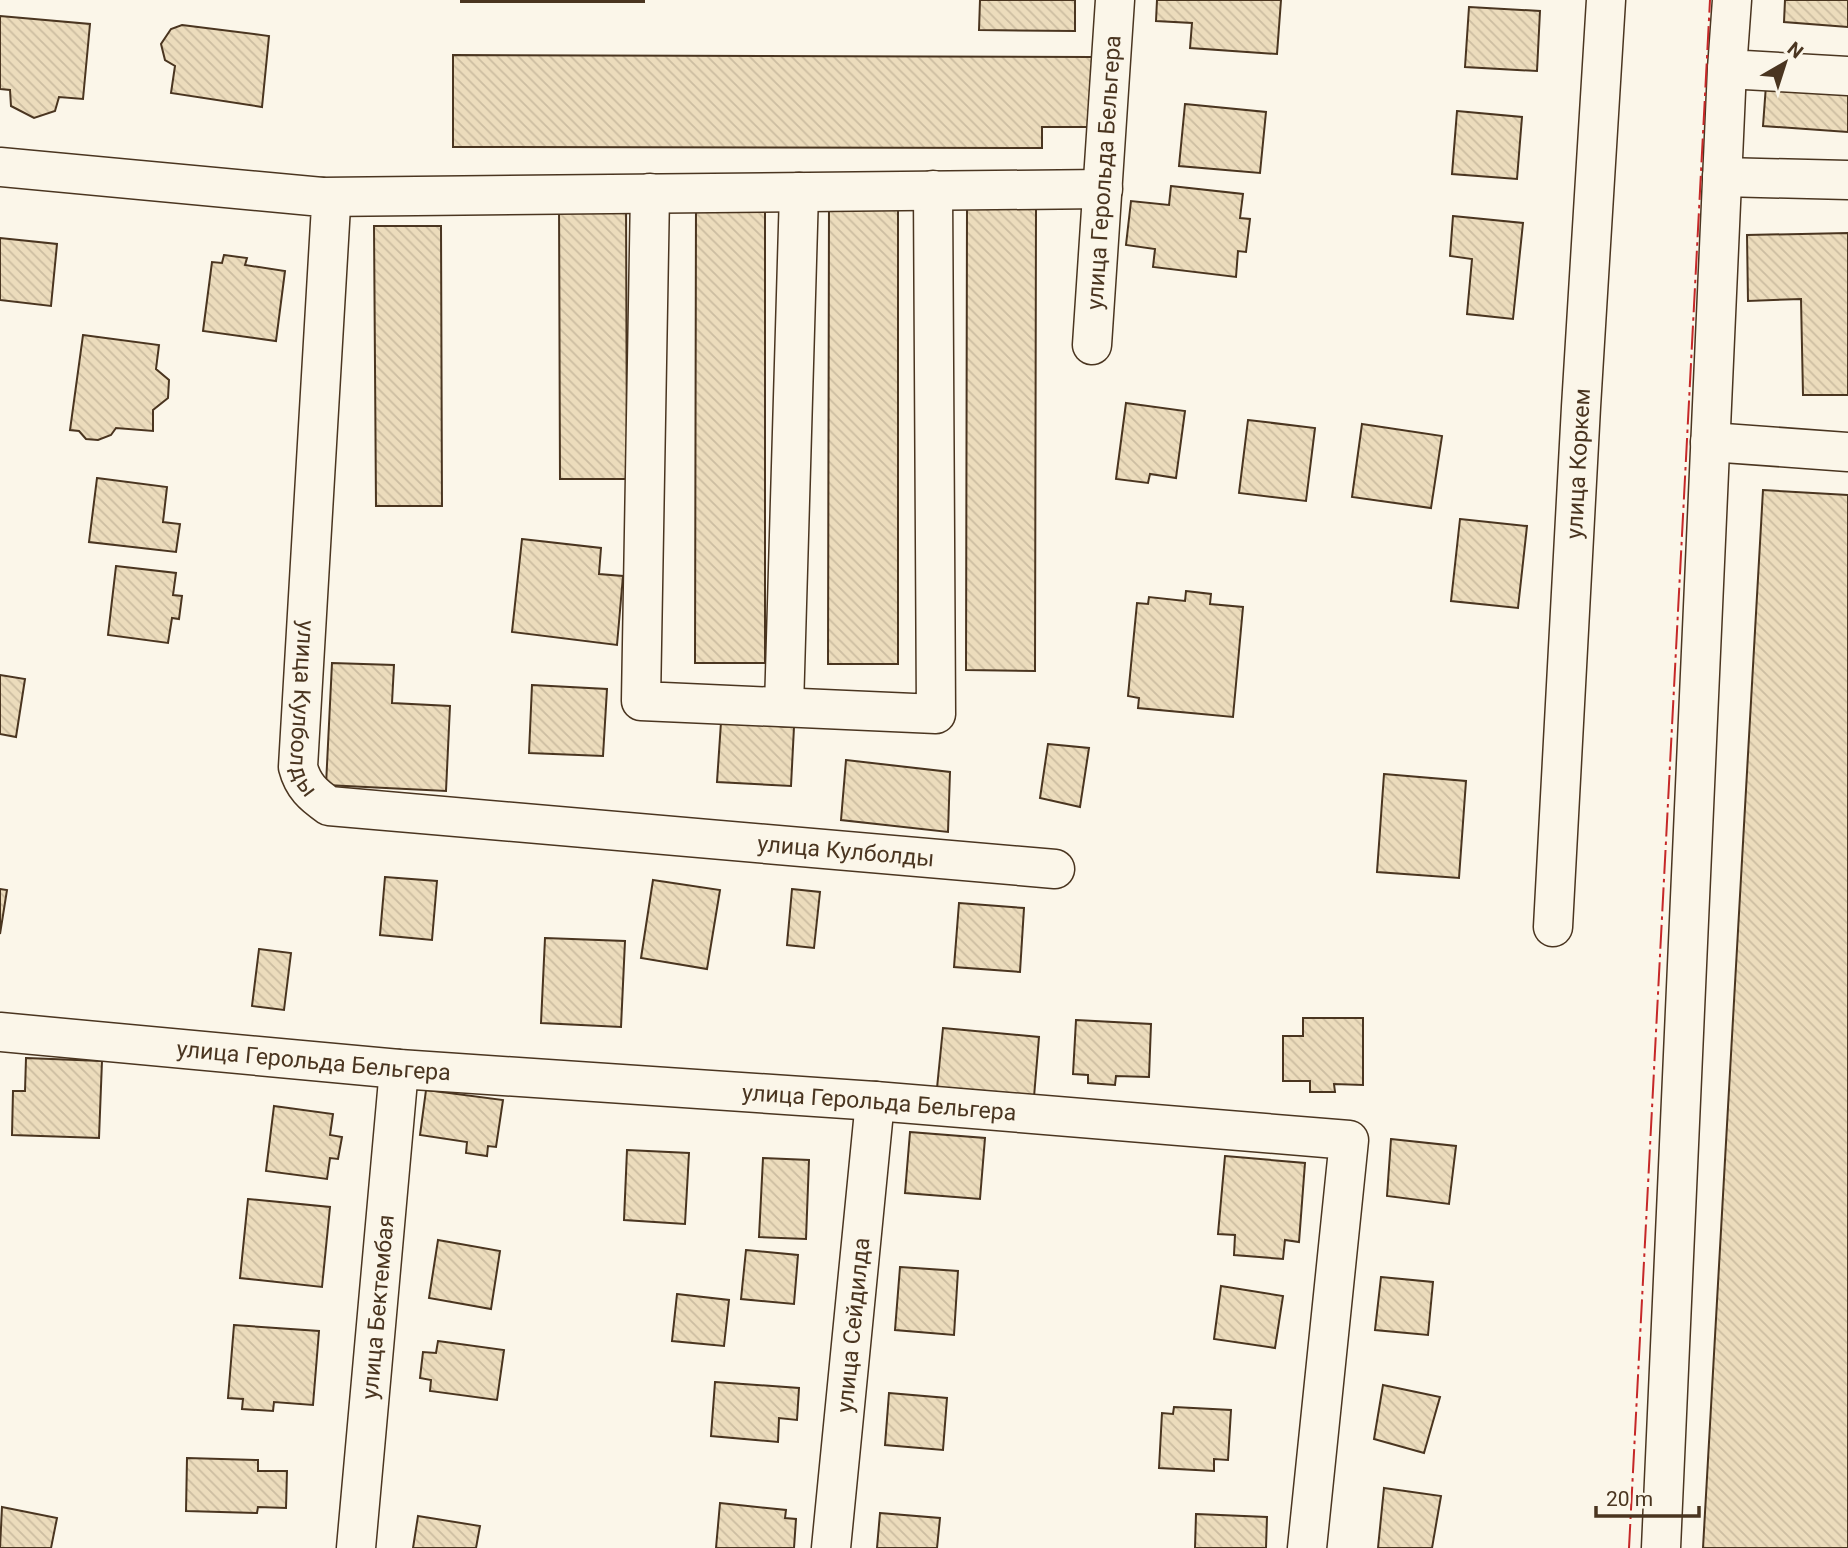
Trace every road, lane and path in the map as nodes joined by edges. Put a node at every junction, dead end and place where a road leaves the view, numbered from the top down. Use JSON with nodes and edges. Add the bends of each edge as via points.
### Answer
{"nodes":[{"id":1,"x":1115,"y":0,"type":"edge"},
{"id":2,"x":1606,"y":0,"type":"edge"},
{"id":3,"x":1732,"y":0,"type":"edge"},
{"id":4,"x":1727,"y":69,"type":"junction"},
{"id":5,"x":1848,"y":76,"type":"edge"},
{"id":6,"x":0,"y":167,"type":"edge"},
{"id":7,"x":1722,"y":177,"type":"junction"},
{"id":8,"x":1848,"y":180,"type":"edge"},
{"id":9,"x":1103,"y":189,"type":"junction"},
{"id":10,"x":933,"y":190,"type":"junction"},
{"id":11,"x":799,"y":192,"type":"junction"},
{"id":12,"x":650,"y":193,"type":"junction"},
{"id":13,"x":322,"y":197,"type":"junction"},
{"id":14,"x":1092,"y":345,"type":"dead end"},
{"id":15,"x":1710,"y":442,"type":"junction"},
{"id":16,"x":1848,"y":452,"type":"edge"},
{"id":17,"x":785,"y":707,"type":"junction"},
{"id":18,"x":1055,"y":869,"type":"dead end"},
{"id":19,"x":1553,"y":927,"type":"dead end"},
{"id":20,"x":0,"y":1032,"type":"edge"},
{"id":21,"x":398,"y":1069,"type":"junction"},
{"id":22,"x":875,"y":1101,"type":"junction"},
{"id":23,"x":356,"y":1548,"type":"edge"},
{"id":24,"x":831,"y":1548,"type":"edge"},
{"id":25,"x":1307,"y":1548,"type":"edge"},
{"id":26,"x":1661,"y":1548,"type":"edge"}],
"edges":[{"from":1,"to":9,"type":"street","name":"улица Герольда Бельгера"},
{"from":2,"to":19,"type":"street","name":"улица Коркем"},
{"from":3,"to":4,"type":"street"},
{"from":4,"to":5,"type":"street"},
{"from":4,"to":7,"type":"street"},
{"from":6,"to":13,"type":"street"},
{"from":7,"to":8,"type":"street"},
{"from":7,"to":15,"type":"street"},
{"from":9,"to":10,"type":"street"},
{"from":9,"to":14,"type":"street","name":"улица Герольда Бельгера"},
{"from":10,"to":11,"type":"street"},
{"from":10,"to":17,"type":"street","via":[[936,714]]},
{"from":11,"to":12,"type":"street"},
{"from":11,"to":17,"type":"street"},
{"from":12,"to":13,"type":"street"},
{"from":12,"to":17,"type":"street","via":[[641,701]]},
{"from":13,"to":18,"type":"street","name":"улица Кулболды","via":[[331,206],[332,216],[298,767],[313,796],[329,806]]},
{"from":15,"to":16,"type":"street"},
{"from":15,"to":26,"type":"street"},
{"from":20,"to":21,"type":"street","name":"улица Герольда Бельгера"},
{"from":21,"to":22,"type":"street","name":"улица Герольда Бельгера"},
{"from":21,"to":23,"type":"street","name":"улица Бектембая"},
{"from":22,"to":24,"type":"street","name":"улица Сейдилда"},
{"from":22,"to":25,"type":"street","name":"улица Герольда Бельгера","via":[[1349,1140]]}]}
